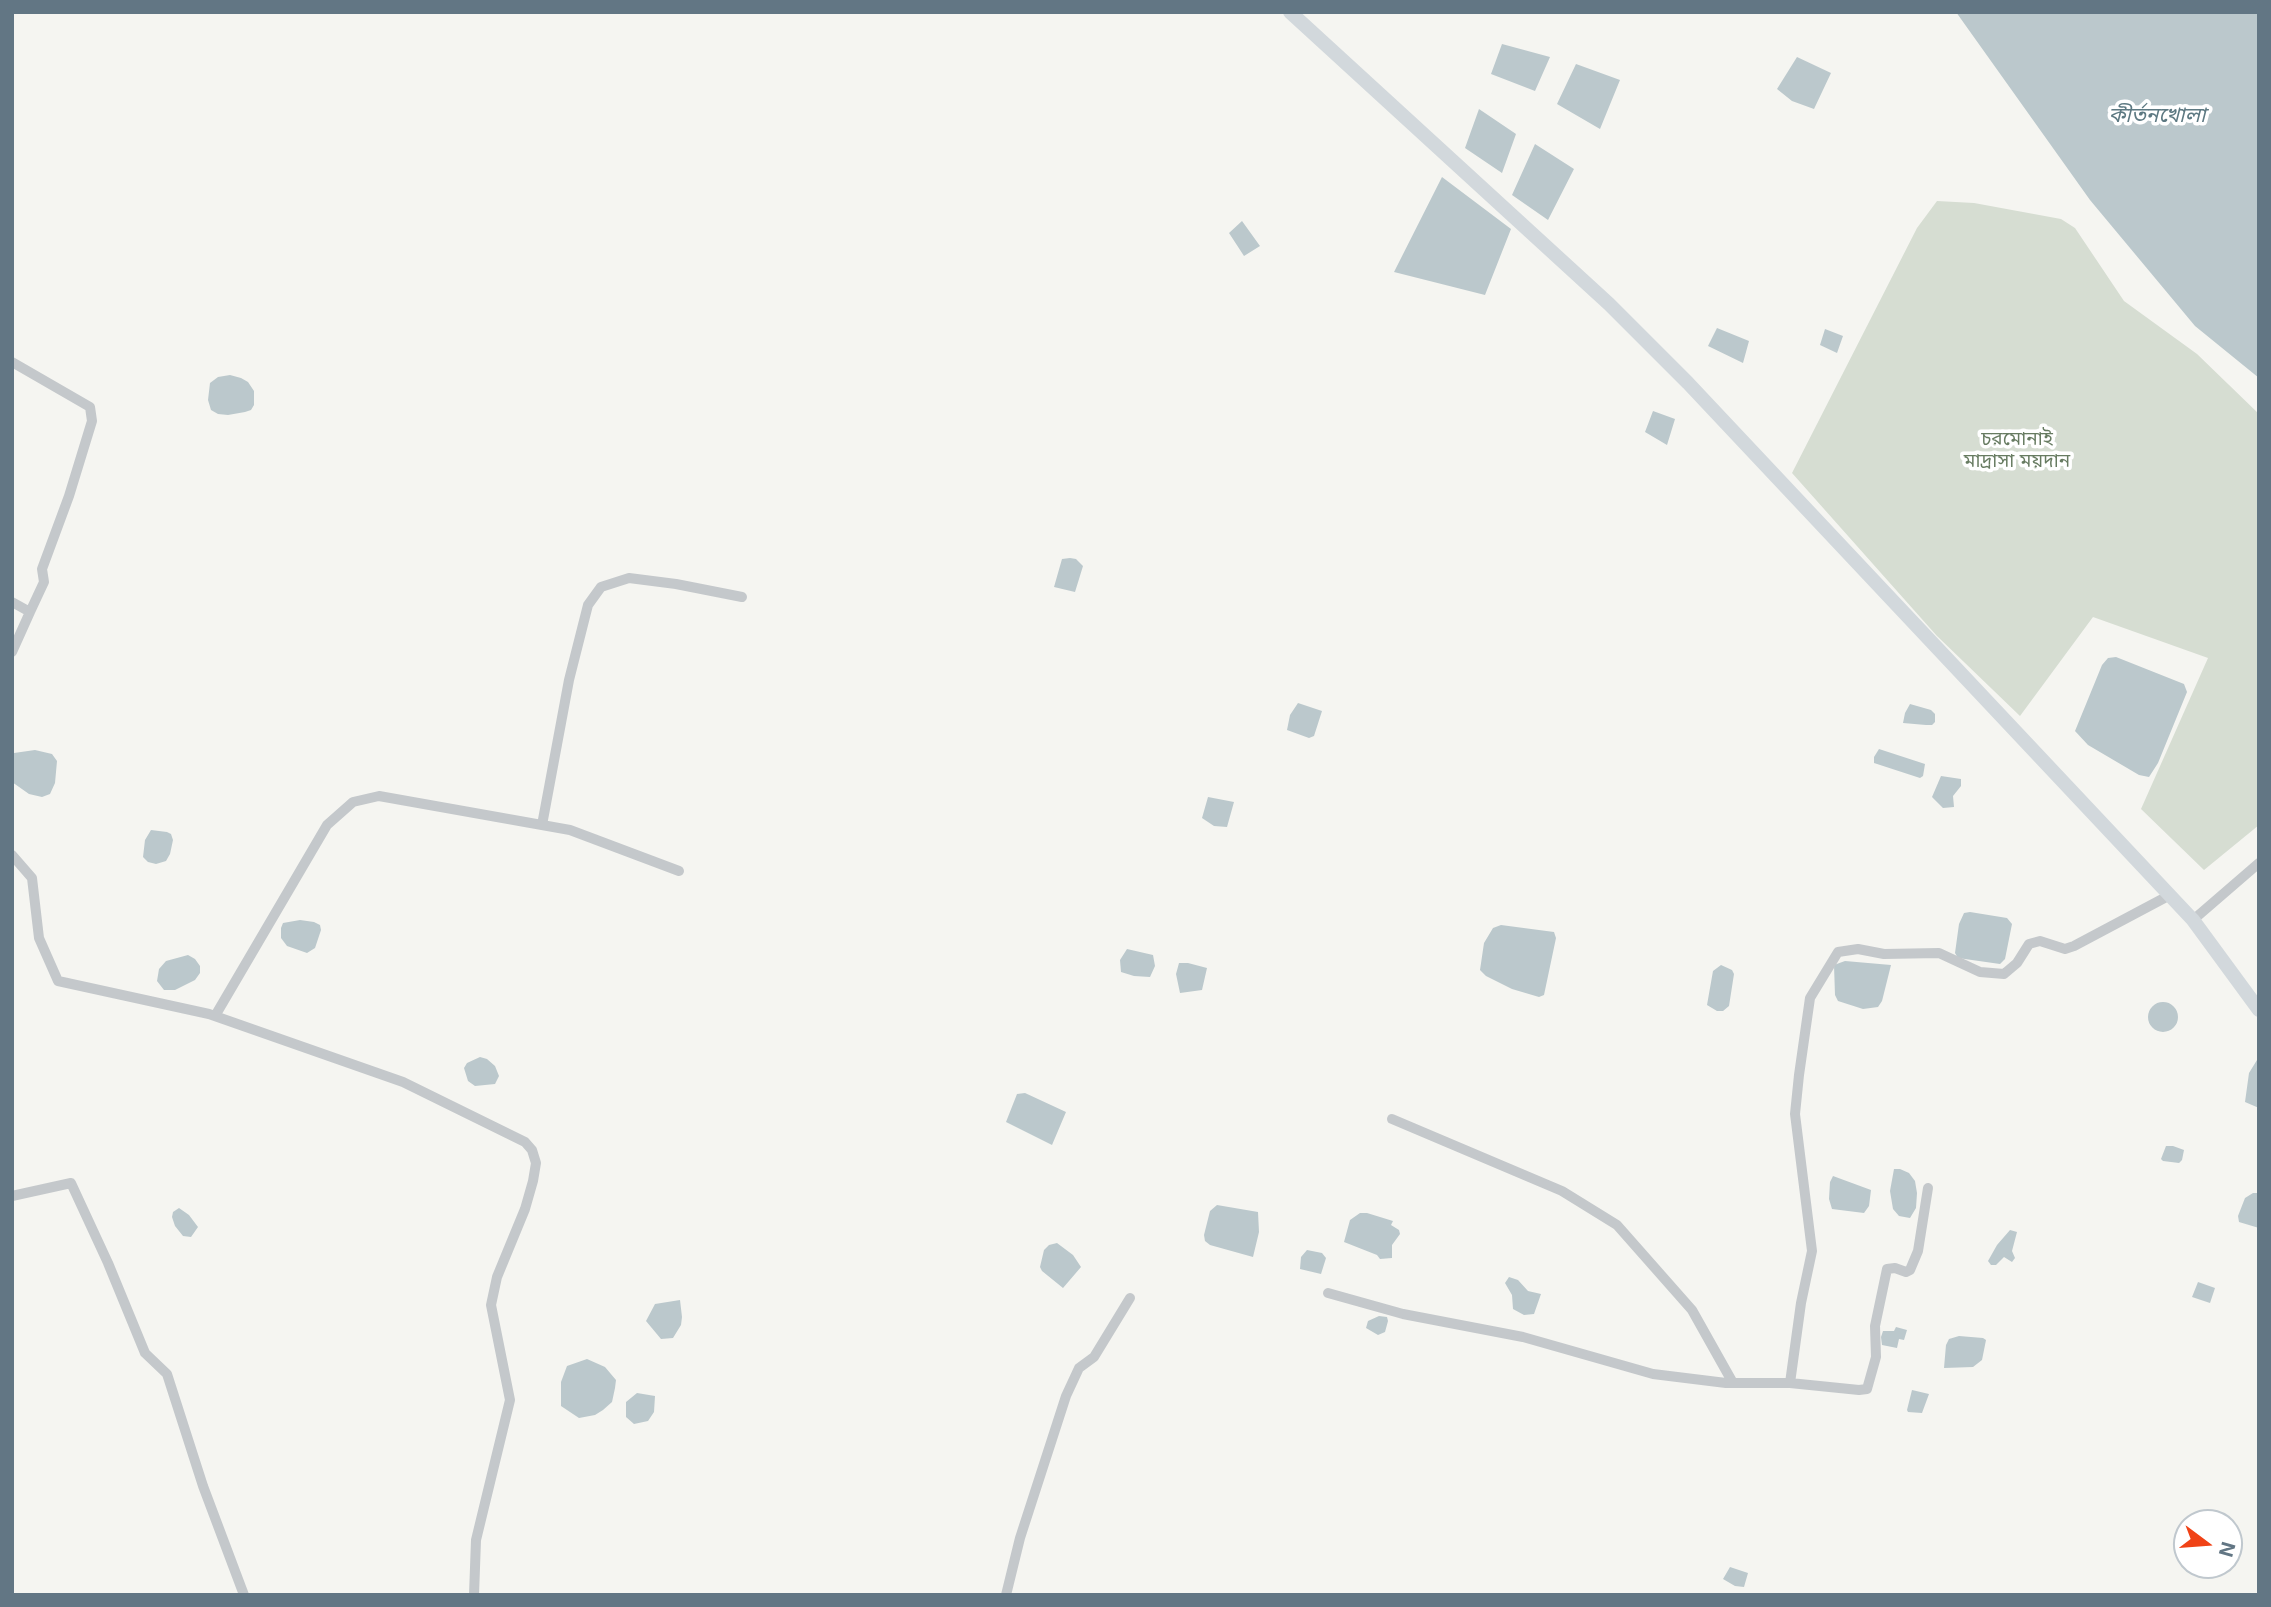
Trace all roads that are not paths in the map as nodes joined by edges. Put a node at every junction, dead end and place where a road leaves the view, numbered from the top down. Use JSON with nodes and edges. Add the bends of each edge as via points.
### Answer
{"nodes":[{"id":1,"x":1290,"y":12,"type":"edge"},
{"id":2,"x":12,"y":362,"type":"edge"},
{"id":3,"x":742,"y":597,"type":"dead end"},
{"id":4,"x":12,"y":602,"type":"edge"},
{"id":5,"x":30,"y":612,"type":"junction"},
{"id":6,"x":12,"y":652,"type":"edge"},
{"id":7,"x":542,"y":825,"type":"junction"},
{"id":8,"x":12,"y":855,"type":"edge"},
{"id":9,"x":2259,"y":863,"type":"edge"},
{"id":10,"x":679,"y":871,"type":"dead end"},
{"id":11,"x":2170,"y":895,"type":"junction"},
{"id":12,"x":2193,"y":920,"type":"junction"},
{"id":13,"x":2259,"y":1010,"type":"edge"},
{"id":14,"x":215,"y":1016,"type":"junction"},
{"id":15,"x":1392,"y":1119,"type":"dead end"},
{"id":16,"x":1928,"y":1188,"type":"dead end"},
{"id":17,"x":12,"y":1196,"type":"edge"},
{"id":18,"x":1328,"y":1293,"type":"dead end"},
{"id":19,"x":1130,"y":1298,"type":"dead end"},
{"id":20,"x":1733,"y":1383,"type":"junction"},
{"id":21,"x":1790,"y":1383,"type":"junction"},
{"id":22,"x":244,"y":1595,"type":"edge"},
{"id":23,"x":474,"y":1595,"type":"edge"},
{"id":24,"x":1006,"y":1595,"type":"edge"}],
"edges":[{"from":1,"to":11,"type":"main road","via":[[1618,312]]},
{"from":2,"to":5,"type":"street","via":[[90,407],[92,421],[42,569],[44,582]]},
{"from":3,"to":7,"type":"street","via":[[629,578],[601,587],[588,605],[569,680]]},
{"from":4,"to":5,"type":"street"},
{"from":5,"to":6,"type":"street"},
{"from":7,"to":10,"type":"street","via":[[570,830]]},
{"from":7,"to":14,"type":"street","via":[[379,796],[353,802],[327,825]]},
{"from":8,"to":14,"type":"street","via":[[32,878],[39,938],[58,981]]},
{"from":9,"to":12,"type":"street"},
{"from":11,"to":12,"type":"main road"},
{"from":11,"to":21,"type":"street","via":[[2074,946],[2029,944],[2004,974],[1980,972],[1939,953],[1838,952],[1810,998],[1796,1101],[1812,1251]]},
{"from":12,"to":13,"type":"main road"},
{"from":14,"to":23,"type":"street","via":[[402,1082],[525,1142],[532,1150],[536,1163],[533,1181],[491,1305],[510,1399],[476,1540]]},
{"from":15,"to":20,"type":"street","via":[[1562,1191],[1617,1224],[1692,1310]]},
{"from":16,"to":21,"type":"street","via":[[1910,1270],[1886,1269],[1875,1326],[1876,1357],[1867,1389]]},
{"from":17,"to":22,"type":"street","via":[[71,1183],[145,1353],[167,1374]]},
{"from":18,"to":20,"type":"street","via":[[1403,1314],[1523,1337],[1632,1370]]},
{"from":19,"to":24,"type":"street","via":[[1094,1357],[1079,1368],[1066,1396]]},
{"from":20,"to":21,"type":"street"}]}
